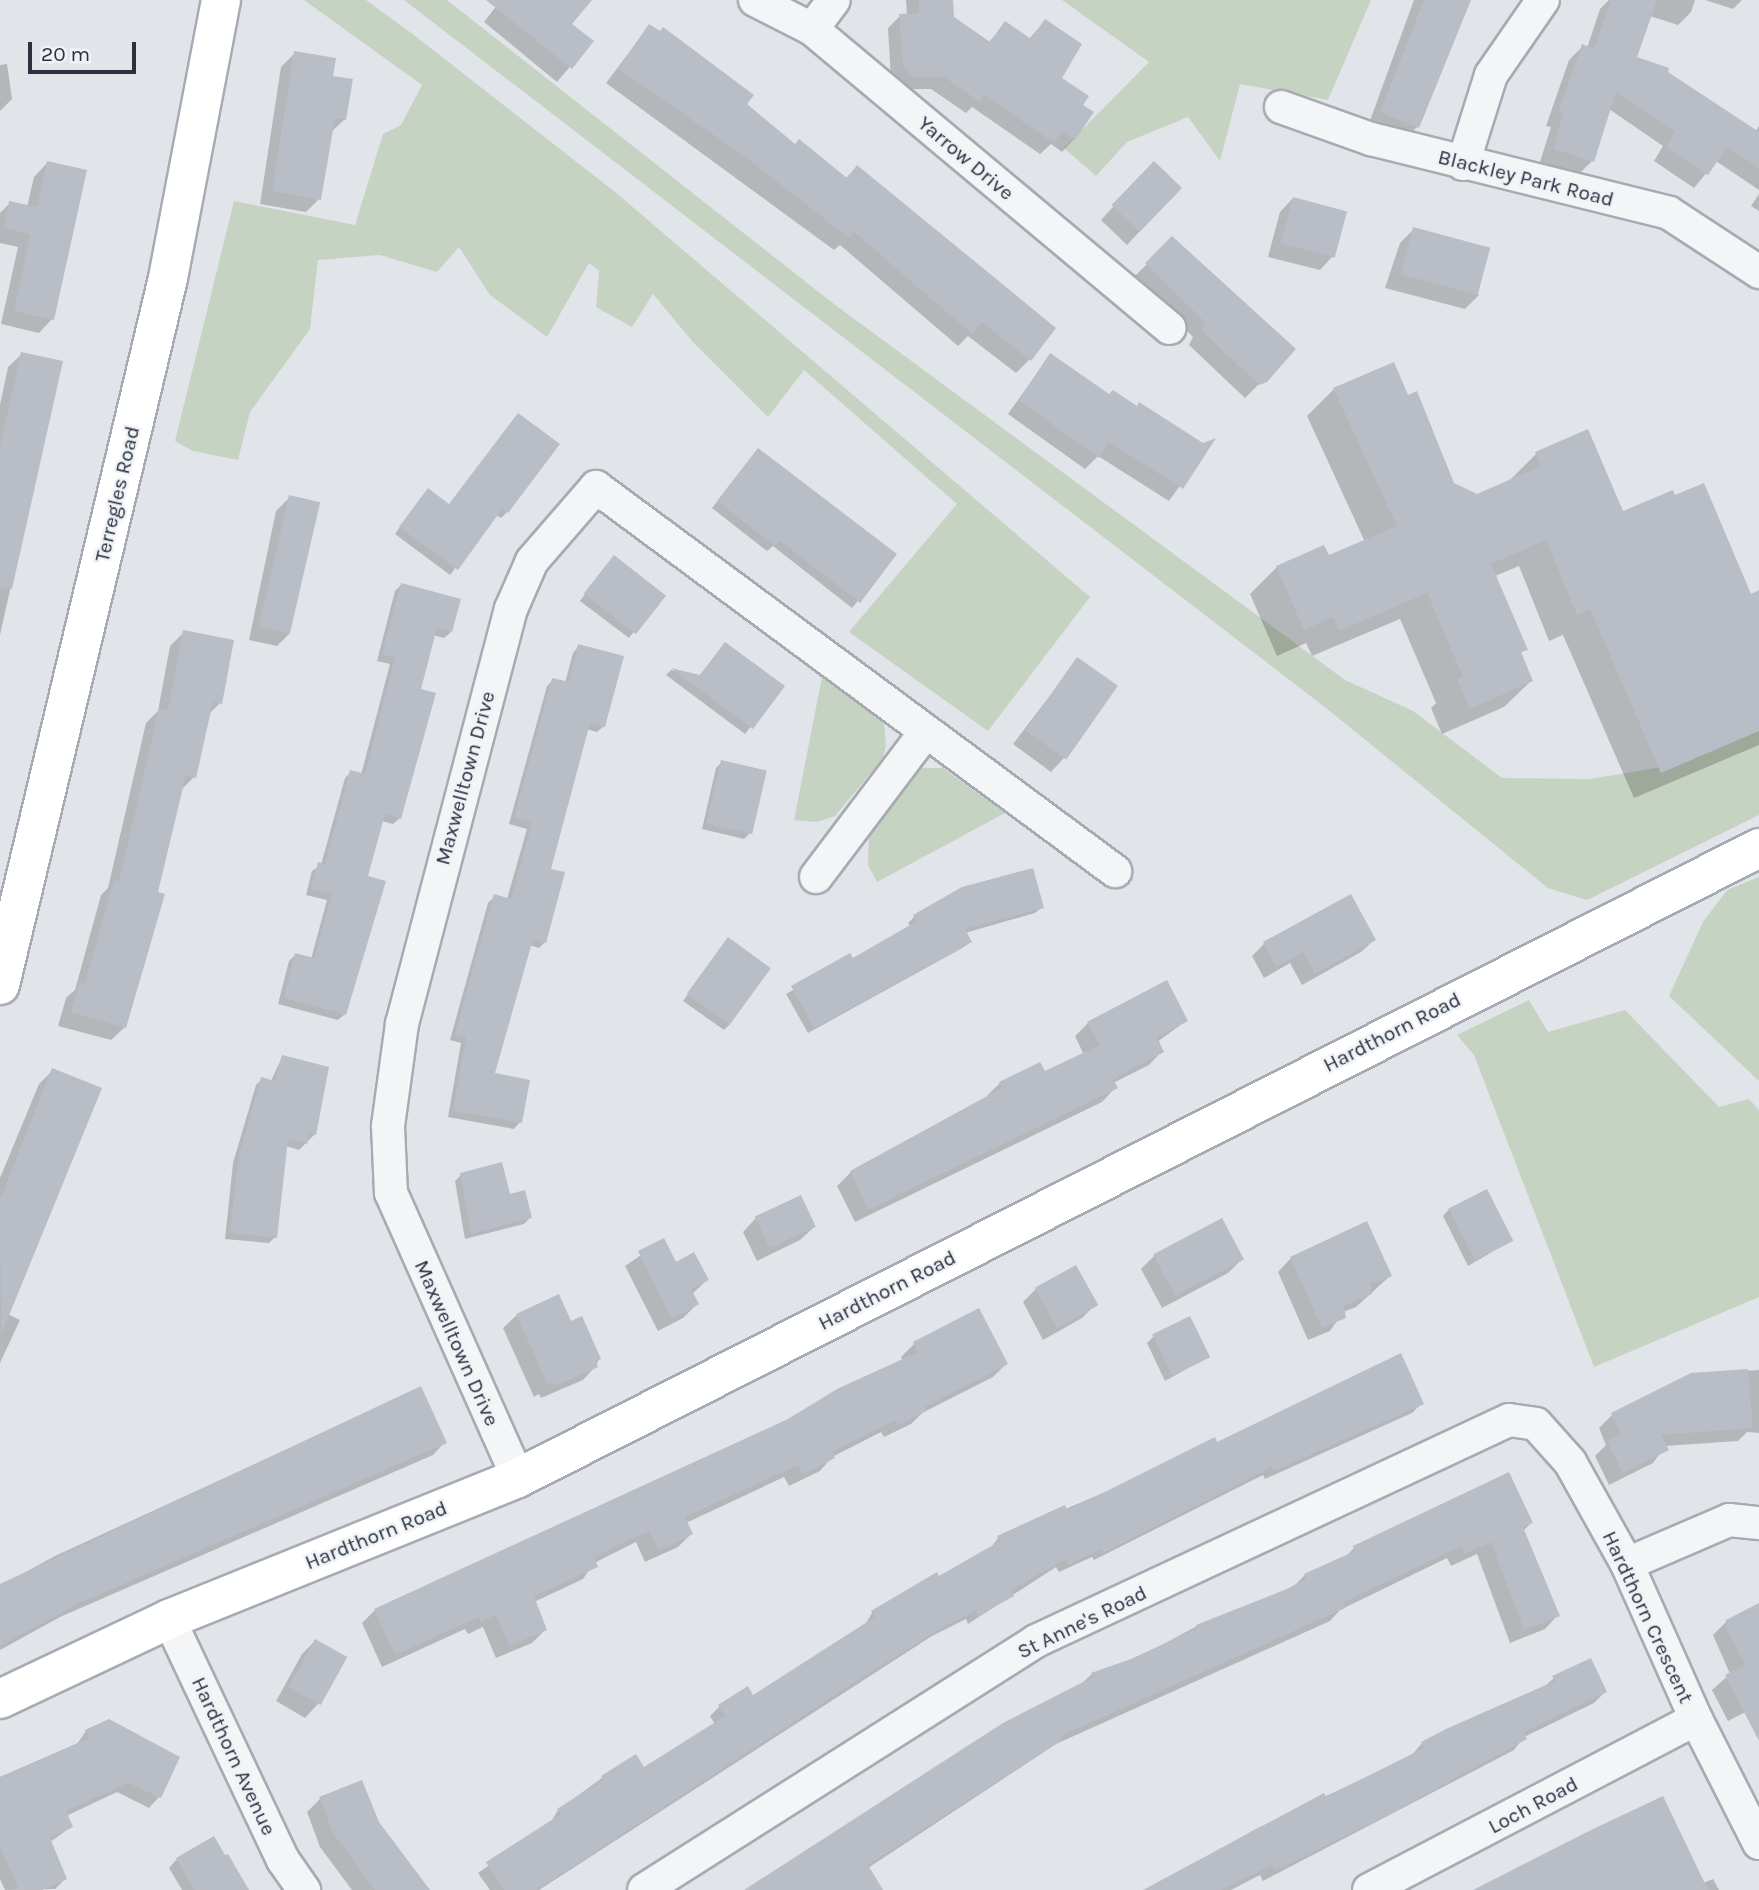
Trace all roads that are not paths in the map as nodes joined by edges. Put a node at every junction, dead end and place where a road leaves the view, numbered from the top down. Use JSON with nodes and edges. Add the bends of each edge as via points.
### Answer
{"nodes":[{"id":1,"x":221,"y":0,"type":"edge"},
{"id":2,"x":755,"y":0,"type":"edge"},
{"id":3,"x":834,"y":0,"type":"edge"},
{"id":4,"x":1543,"y":0,"type":"edge"},
{"id":5,"x":812,"y":29,"type":"junction"},
{"id":6,"x":1280,"y":107,"type":"dead end"},
{"id":7,"x":1464,"y":164,"type":"junction"},
{"id":8,"x":1759,"y":272,"type":"edge"},
{"id":9,"x":1169,"y":328,"type":"dead end"},
{"id":10,"x":924,"y":734,"type":"junction"},
{"id":11,"x":1759,"y":848,"type":"edge"},
{"id":12,"x":1115,"y":871,"type":"dead end"},
{"id":13,"x":816,"y":877,"type":"dead end"},
{"id":14,"x":0,"y":985,"type":"edge"},
{"id":15,"x":1509,"y":1420,"type":"joint"},
{"id":16,"x":518,"y":1478,"type":"junction"},
{"id":17,"x":1759,"y":1523,"type":"edge"},
{"id":18,"x":1627,"y":1564,"type":"junction"},
{"id":19,"x":169,"y":1619,"type":"junction"},
{"id":20,"x":0,"y":1699,"type":"edge"},
{"id":21,"x":1696,"y":1719,"type":"junction"},
{"id":22,"x":1759,"y":1843,"type":"edge"},
{"id":23,"x":304,"y":1890,"type":"edge"},
{"id":24,"x":644,"y":1890,"type":"edge"},
{"id":25,"x":1369,"y":1890,"type":"edge"}],
"edges":[{"from":1,"to":14,"type":"street","name":"Terregles Road","via":[[168,278]]},
{"from":2,"to":5,"type":"street","name":"Yarrow Drive"},
{"from":3,"to":5,"type":"street"},
{"from":4,"to":7,"type":"street","via":[[1491,75]]},
{"from":5,"to":9,"type":"street","name":"Yarrow Drive"},
{"from":6,"to":7,"type":"street","name":"Blackley Park Road"},
{"from":7,"to":8,"type":"street","name":"Blackley Park Road","via":[[1670,213]]},
{"from":10,"to":12,"type":"street","name":"Maxwelltown Drive"},
{"from":10,"to":13,"type":"street"},
{"from":10,"to":16,"type":"street","name":"Maxwelltown Drive","via":[[596,487],[532,561],[511,610],[441,865],[401,1024],[388,1126],[391,1193]]},
{"from":11,"to":16,"type":"street","name":"Hardthorn Road","via":[[1645,901]]},
{"from":15,"to":18,"type":"street","name":"Hardthorn Crescent","via":[[1536,1424],[1570,1462]]},
{"from":15,"to":24,"type":"street","name":"St Anne's Road","via":[[1036,1641]]},
{"from":16,"to":19,"type":"street","name":"Hardthorn Road"},
{"from":17,"to":18,"type":"street","via":[[1729,1520]]},
{"from":18,"to":21,"type":"street","name":"Hardthorn Crescent"},
{"from":19,"to":20,"type":"street","name":"Hardthorn Road"},
{"from":19,"to":23,"type":"street","name":"Hardthorn Avenue","via":[[284,1860]]},
{"from":21,"to":22,"type":"street","name":"Hardthorn Crescent"},
{"from":21,"to":25,"type":"street","name":"Loch Road"}]}
